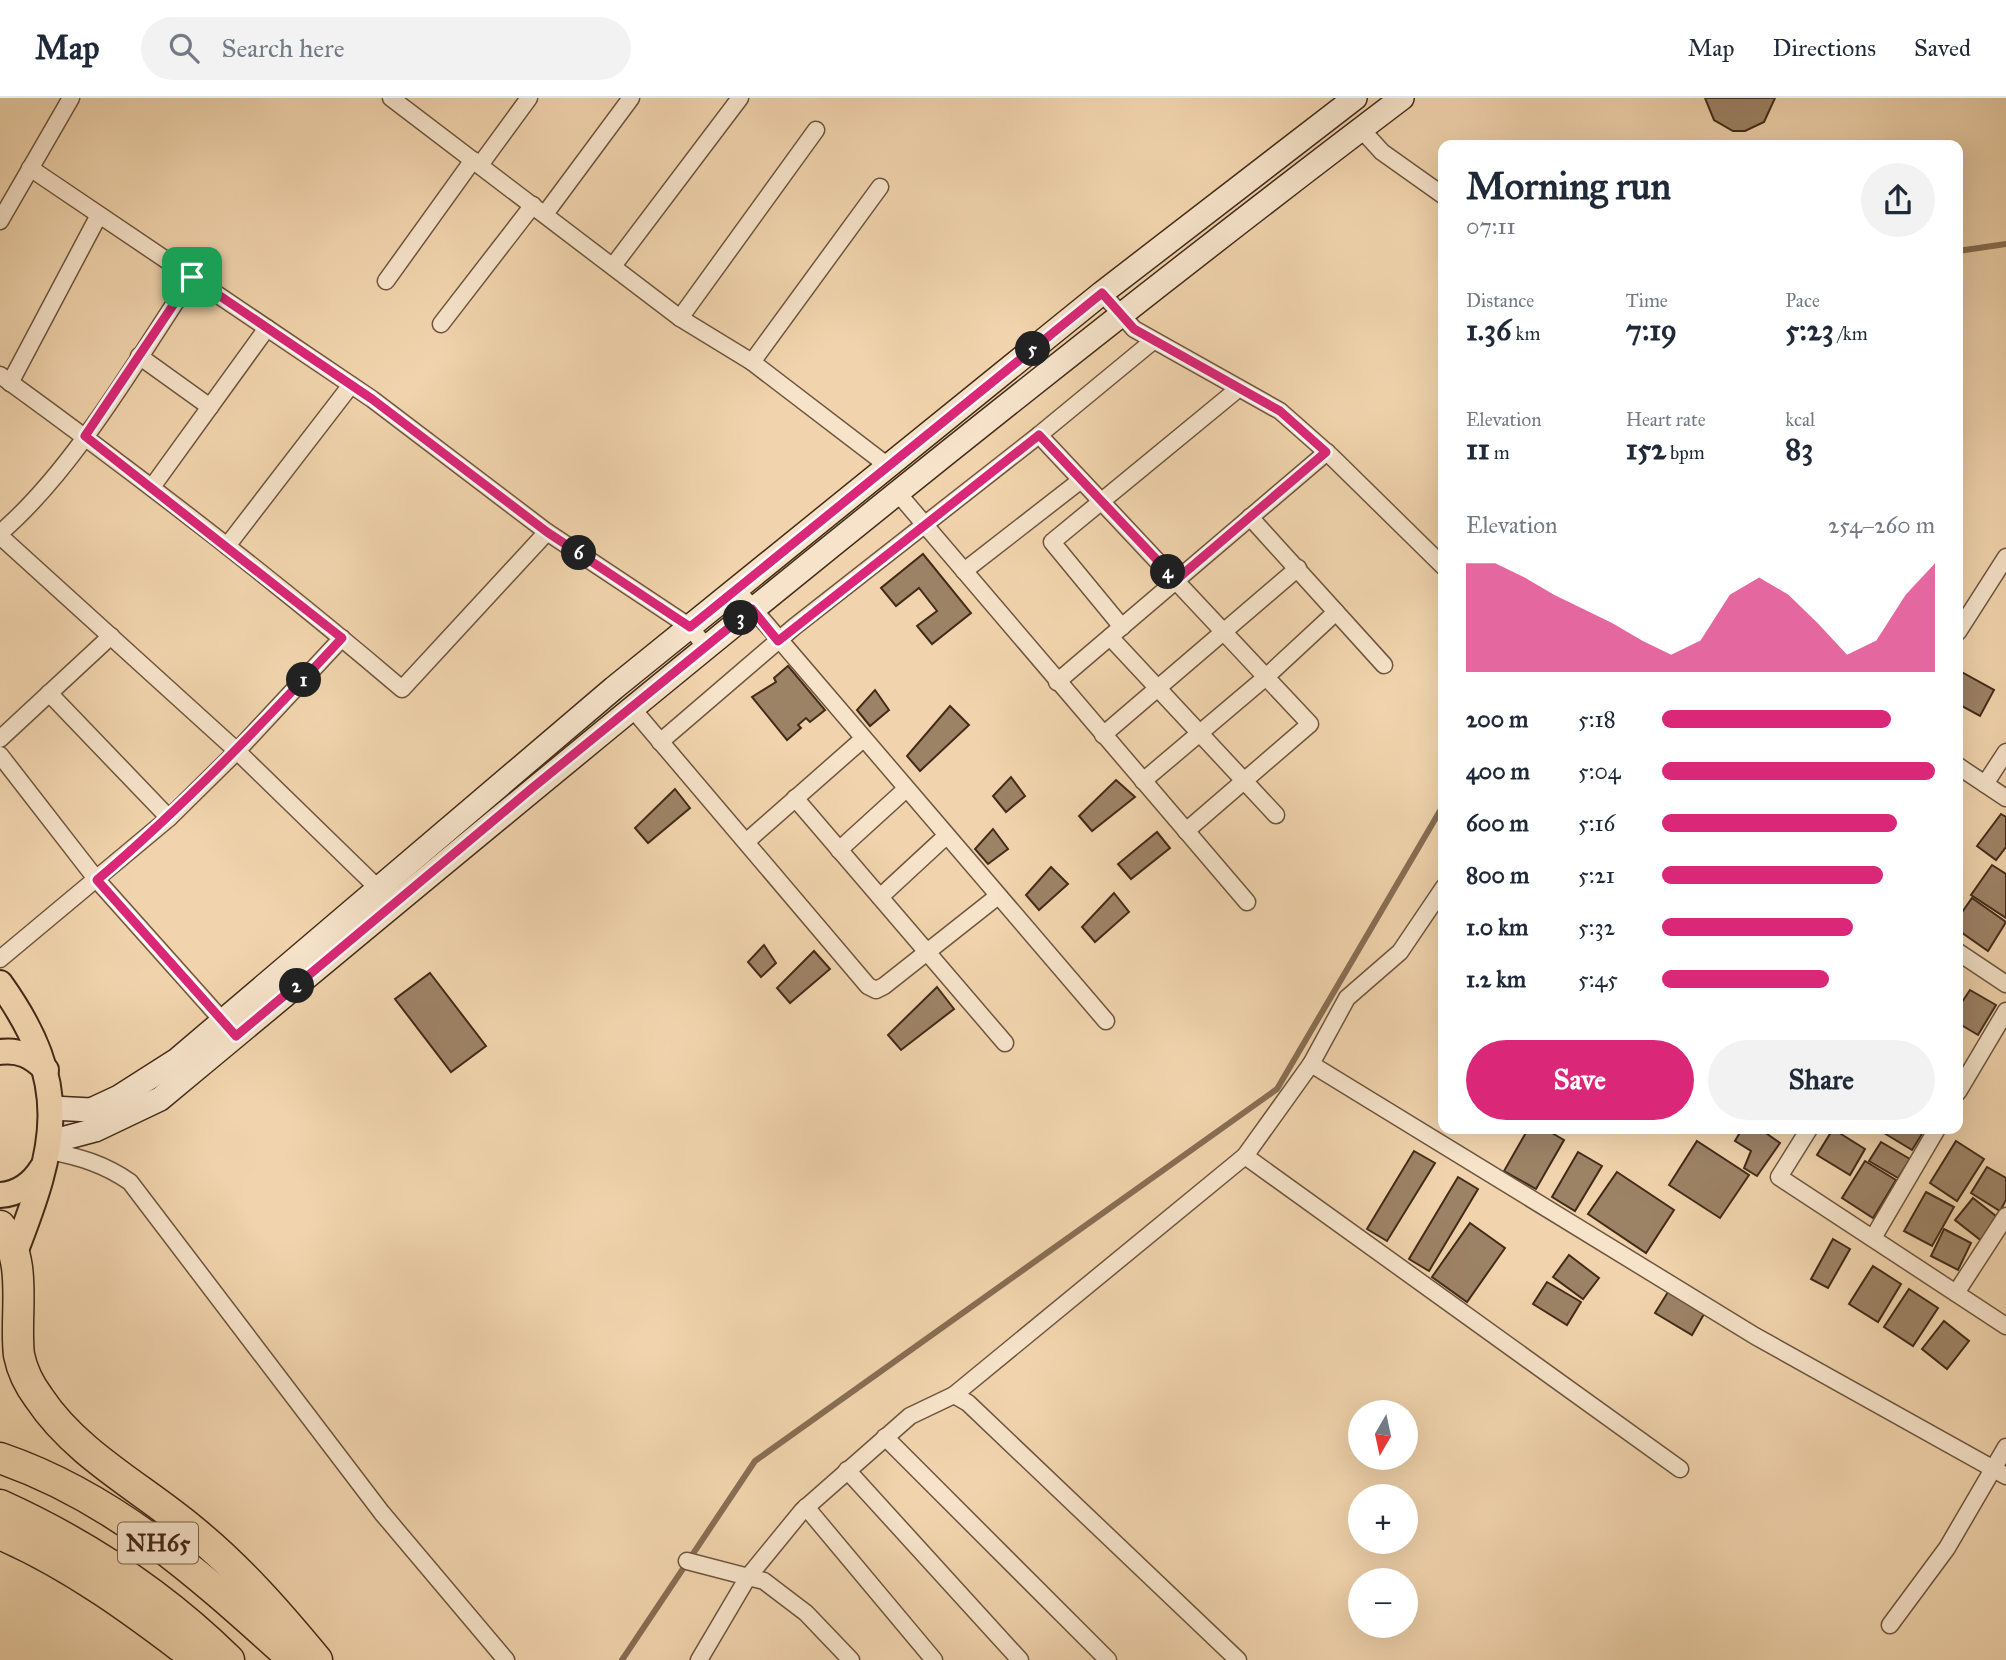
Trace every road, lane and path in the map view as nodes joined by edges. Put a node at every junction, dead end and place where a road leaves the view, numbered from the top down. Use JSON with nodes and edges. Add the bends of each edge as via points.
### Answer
{"nodes":[{"id":1,"x":71,"y":98,"type":"edge"},
{"id":2,"x":391,"y":98,"type":"edge"},
{"id":3,"x":528,"y":98,"type":"edge"},
{"id":4,"x":631,"y":98,"type":"edge"},
{"id":5,"x":740,"y":98,"type":"edge"},
{"id":6,"x":1355,"y":98,"type":"edge"},
{"id":7,"x":1402,"y":98,"type":"edge"},
{"id":8,"x":1361,"y":129,"type":"junction"},
{"id":9,"x":816,"y":130,"type":"dead end"},
{"id":10,"x":477,"y":163,"type":"junction"},
{"id":11,"x":30,"y":168,"type":"junction"},
{"id":12,"x":880,"y":187,"type":"dead end"},
{"id":13,"x":1438,"y":191,"type":"edge"},
{"id":14,"x":539,"y":210,"type":"junction"},
{"id":15,"x":99,"y":215,"type":"junction"},
{"id":16,"x":0,"y":220,"type":"edge"},
{"id":17,"x":613,"y":265,"type":"junction"},
{"id":18,"x":192,"y":277,"type":"junction"},
{"id":19,"x":386,"y":281,"type":"dead end"},
{"id":20,"x":1102,"y":293,"type":"junction"},
{"id":21,"x":1118,"y":314,"type":"junction"},
{"id":22,"x":680,"y":318,"type":"junction"},
{"id":23,"x":441,"y":324,"type":"dead end"},
{"id":24,"x":267,"y":328,"type":"junction"},
{"id":25,"x":1153,"y":341,"type":"junction"},
{"id":26,"x":139,"y":356,"type":"junction"},
{"id":27,"x":752,"y":362,"type":"junction"},
{"id":28,"x":5,"y":379,"type":"edge"},
{"id":29,"x":351,"y":385,"type":"junction"},
{"id":30,"x":1238,"y":389,"type":"junction"},
{"id":31,"x":210,"y":407,"type":"junction"},
{"id":32,"x":1039,"y":435,"type":"junction"},
{"id":33,"x":85,"y":436,"type":"junction"},
{"id":34,"x":1326,"y":452,"type":"junction"},
{"id":35,"x":888,"y":466,"type":"junction"},
{"id":36,"x":1081,"y":480,"type":"junction"},
{"id":37,"x":152,"y":486,"type":"junction"},
{"id":38,"x":896,"y":491,"type":"junction"},
{"id":39,"x":1101,"y":502,"type":"junction"},
{"id":40,"x":1250,"y":517,"type":"junction"},
{"id":41,"x":924,"y":525,"type":"junction"},
{"id":42,"x":547,"y":532,"type":"junction"},
{"id":43,"x":0,"y":535,"type":"edge"},
{"id":44,"x":227,"y":546,"type":"junction"},
{"id":45,"x":2006,"y":558,"type":"edge"},
{"id":46,"x":1438,"y":561,"type":"edge"},
{"id":47,"x":1298,"y":568,"type":"junction"},
{"id":48,"x":964,"y":571,"type":"junction"},
{"id":49,"x":1176,"y":580,"type":"junction"},
{"id":50,"x":737,"y":590,"type":"junction"},
{"id":51,"x":752,"y":609,"type":"junction"},
{"id":52,"x":1336,"y":612,"type":"junction"},
{"id":53,"x":1963,"y":624,"type":"edge"},
{"id":54,"x":690,"y":627,"type":"junction"},
{"id":55,"x":1116,"y":632,"type":"junction"},
{"id":56,"x":1224,"y":632,"type":"junction"},
{"id":57,"x":110,"y":636,"type":"junction"},
{"id":58,"x":342,"y":638,"type":"junction"},
{"id":59,"x":778,"y":641,"type":"junction"},
{"id":60,"x":705,"y":646,"type":"junction"},
{"id":61,"x":1384,"y":664,"type":"dead end"},
{"id":62,"x":1266,"y":677,"type":"junction"},
{"id":63,"x":1057,"y":682,"type":"junction"},
{"id":64,"x":1158,"y":688,"type":"junction"},
{"id":65,"x":49,"y":694,"type":"junction"},
{"id":66,"x":631,"y":707,"type":"junction"},
{"id":67,"x":1199,"y":733,"type":"junction"},
{"id":68,"x":1103,"y":735,"type":"junction"},
{"id":69,"x":0,"y":739,"type":"edge"},
{"id":70,"x":863,"y":739,"type":"junction"},
{"id":71,"x":660,"y":742,"type":"junction"},
{"id":72,"x":237,"y":751,"type":"junction"},
{"id":73,"x":2006,"y":752,"type":"edge"},
{"id":74,"x":0,"y":755,"type":"edge"},
{"id":75,"x":1963,"y":769,"type":"edge"},
{"id":76,"x":1143,"y":780,"type":"junction"},
{"id":77,"x":1244,"y":781,"type":"junction"},
{"id":78,"x":1985,"y":784,"type":"junction"},
{"id":79,"x":906,"y":789,"type":"junction"},
{"id":80,"x":795,"y":798,"type":"junction"},
{"id":81,"x":2006,"y":798,"type":"edge"},
{"id":82,"x":1276,"y":816,"type":"dead end"},
{"id":83,"x":169,"y":818,"type":"junction"},
{"id":84,"x":1186,"y":831,"type":"junction"},
{"id":85,"x":946,"y":836,"type":"junction"},
{"id":86,"x":746,"y":842,"type":"junction"},
{"id":87,"x":839,"y":850,"type":"junction"},
{"id":88,"x":97,"y":880,"type":"junction"},
{"id":89,"x":377,"y":887,"type":"junction"},
{"id":90,"x":998,"y":896,"type":"junction"},
{"id":91,"x":1438,"y":896,"type":"edge"},
{"id":92,"x":880,"y":897,"type":"junction"},
{"id":93,"x":1247,"y":902,"type":"dead end"},
{"id":94,"x":394,"y":906,"type":"junction"},
{"id":95,"x":927,"y":952,"type":"junction"},
{"id":96,"x":1963,"y":955,"type":"edge"},
{"id":97,"x":0,"y":959,"type":"edge"},
{"id":98,"x":0,"y":983,"type":"edge"},
{"id":99,"x":2006,"y":984,"type":"edge"},
{"id":100,"x":2006,"y":1011,"type":"edge"},
{"id":101,"x":1105,"y":1021,"type":"dead end"},
{"id":102,"x":229,"y":1028,"type":"junction"},
{"id":103,"x":1005,"y":1043,"type":"dead end"},
{"id":104,"x":0,"y":1052,"type":"edge"},
{"id":105,"x":1311,"y":1064,"type":"junction"},
{"id":106,"x":46,"y":1070,"type":"junction"},
{"id":107,"x":1963,"y":1084,"type":"edge"},
{"id":108,"x":52,"y":1108,"type":"junction"},
{"id":109,"x":1806,"y":1134,"type":"edge"},
{"id":110,"x":1934,"y":1134,"type":"edge"},
{"id":111,"x":49,"y":1146,"type":"junction"},
{"id":112,"x":1245,"y":1156,"type":"junction"},
{"id":113,"x":0,"y":1195,"type":"edge"},
{"id":114,"x":2006,"y":1216,"type":"edge"},
{"id":115,"x":0,"y":1226,"type":"edge"},
{"id":116,"x":1873,"y":1238,"type":"junction"},
{"id":117,"x":14,"y":1255,"type":"junction"},
{"id":118,"x":0,"y":1285,"type":"edge"},
{"id":119,"x":1956,"y":1293,"type":"junction"},
{"id":120,"x":2006,"y":1326,"type":"edge"},
{"id":121,"x":954,"y":1395,"type":"junction"},
{"id":122,"x":885,"y":1437,"type":"junction"},
{"id":123,"x":2006,"y":1447,"type":"edge"},
{"id":124,"x":0,"y":1458,"type":"edge"},
{"id":125,"x":1680,"y":1469,"type":"dead end"},
{"id":126,"x":847,"y":1470,"type":"junction"},
{"id":127,"x":2000,"y":1473,"type":"edge"},
{"id":128,"x":0,"y":1505,"type":"edge"},
{"id":129,"x":806,"y":1507,"type":"junction"},
{"id":130,"x":0,"y":1534,"type":"edge"},
{"id":131,"x":687,"y":1562,"type":"dead end"},
{"id":132,"x":748,"y":1577,"type":"junction"},
{"id":133,"x":1890,"y":1625,"type":"dead end"},
{"id":134,"x":198,"y":1660,"type":"edge"},
{"id":135,"x":229,"y":1660,"type":"edge"},
{"id":136,"x":294,"y":1660,"type":"edge"},
{"id":137,"x":317,"y":1660,"type":"edge"},
{"id":138,"x":506,"y":1660,"type":"edge"},
{"id":139,"x":699,"y":1660,"type":"edge"},
{"id":140,"x":851,"y":1660,"type":"edge"},
{"id":141,"x":934,"y":1660,"type":"edge"},
{"id":142,"x":1020,"y":1660,"type":"edge"},
{"id":143,"x":1108,"y":1660,"type":"edge"},
{"id":144,"x":1238,"y":1660,"type":"edge"}],
"edges":[{"from":1,"to":11,"type":"street"},
{"from":2,"to":10,"type":"street"},
{"from":3,"to":10,"type":"street"},
{"from":4,"to":14,"type":"street"},
{"from":5,"to":17,"type":"street"},
{"from":6,"to":20,"type":"street"},
{"from":7,"to":8,"type":"street"},
{"from":8,"to":13,"type":"street","via":[[1382,152]]},
{"from":8,"to":21,"type":"street"},
{"from":9,"to":22,"type":"street"},
{"from":10,"to":14,"type":"street"},
{"from":10,"to":19,"type":"street"},
{"from":11,"to":15,"type":"street"},
{"from":11,"to":16,"type":"street"},
{"from":12,"to":27,"type":"street"},
{"from":14,"to":17,"type":"street"},
{"from":14,"to":23,"type":"street"},
{"from":15,"to":18,"type":"street"},
{"from":15,"to":28,"type":"street"},
{"from":17,"to":22,"type":"street"},
{"from":18,"to":24,"type":"street"},
{"from":18,"to":26,"type":"street"},
{"from":20,"to":21,"type":"street"},
{"from":20,"to":35,"type":"street"},
{"from":21,"to":25,"type":"street"},
{"from":21,"to":38,"type":"street"},
{"from":22,"to":27,"type":"street"},
{"from":24,"to":29,"type":"street"},
{"from":24,"to":31,"type":"street"},
{"from":25,"to":30,"type":"street"},
{"from":25,"to":32,"type":"street"},
{"from":26,"to":31,"type":"street"},
{"from":26,"to":33,"type":"street"},
{"from":27,"to":35,"type":"street"},
{"from":28,"to":33,"type":"street"},
{"from":29,"to":42,"type":"street"},
{"from":29,"to":44,"type":"street"},
{"from":30,"to":34,"type":"street","via":[[1280,411]]},
{"from":30,"to":39,"type":"street"},
{"from":31,"to":37,"type":"street"},
{"from":32,"to":36,"type":"street"},
{"from":32,"to":41,"type":"street"},
{"from":33,"to":37,"type":"street"},
{"from":33,"to":43,"type":"street"},
{"from":34,"to":40,"type":"street"},
{"from":34,"to":46,"type":"street"},
{"from":35,"to":50,"type":"street"},
{"from":36,"to":39,"type":"street"},
{"from":36,"to":48,"type":"street"},
{"from":37,"to":44,"type":"street"},
{"from":38,"to":41,"type":"street"},
{"from":38,"to":51,"type":"street"},
{"from":39,"to":49,"type":"street"},
{"from":39,"to":55,"type":"street","via":[[1052,542]]},
{"from":40,"to":47,"type":"street"},
{"from":40,"to":49,"type":"street"},
{"from":41,"to":48,"type":"street"},
{"from":41,"to":59,"type":"street"},
{"from":42,"to":54,"type":"street"},
{"from":42,"to":58,"type":"street","via":[[402,689]]},
{"from":43,"to":57,"type":"street"},
{"from":44,"to":58,"type":"street"},
{"from":45,"to":53,"type":"street"},
{"from":47,"to":52,"type":"street"},
{"from":47,"to":56,"type":"street"},
{"from":48,"to":63,"type":"street"},
{"from":49,"to":55,"type":"street"},
{"from":49,"to":56,"type":"street"},
{"from":50,"to":51,"type":"street"},
{"from":50,"to":54,"type":"street"},
{"from":51,"to":59,"type":"street"},
{"from":51,"to":60,"type":"street"},
{"from":52,"to":61,"type":"street"},
{"from":52,"to":62,"type":"street"},
{"from":54,"to":60,"type":"street"},
{"from":54,"to":89,"type":"street"},
{"from":55,"to":63,"type":"street"},
{"from":55,"to":64,"type":"street"},
{"from":56,"to":62,"type":"street"},
{"from":56,"to":64,"type":"street"},
{"from":57,"to":65,"type":"street"},
{"from":57,"to":72,"type":"street"},
{"from":58,"to":72,"type":"street"},
{"from":59,"to":70,"type":"street"},
{"from":59,"to":71,"type":"street"},
{"from":60,"to":66,"type":"street"},
{"from":62,"to":67,"type":"street"},
{"from":62,"to":77,"type":"street","via":[[1310,724]]},
{"from":63,"to":68,"type":"street"},
{"from":64,"to":67,"type":"street"},
{"from":64,"to":68,"type":"street"},
{"from":65,"to":69,"type":"street"},
{"from":65,"to":83,"type":"street"},
{"from":66,"to":71,"type":"street"},
{"from":66,"to":94,"type":"street"},
{"from":67,"to":76,"type":"street"},
{"from":67,"to":77,"type":"street"},
{"from":68,"to":76,"type":"street"},
{"from":70,"to":79,"type":"street"},
{"from":70,"to":80,"type":"street"},
{"from":71,"to":86,"type":"street"},
{"from":72,"to":83,"type":"street"},
{"from":72,"to":89,"type":"street"},
{"from":73,"to":78,"type":"street"},
{"from":74,"to":88,"type":"street"},
{"from":75,"to":78,"type":"street"},
{"from":76,"to":84,"type":"street"},
{"from":77,"to":82,"type":"street"},
{"from":77,"to":84,"type":"street"},
{"from":78,"to":81,"type":"street"},
{"from":79,"to":85,"type":"street"},
{"from":79,"to":87,"type":"street"},
{"from":80,"to":86,"type":"street"},
{"from":80,"to":87,"type":"street"},
{"from":83,"to":88,"type":"street"},
{"from":84,"to":93,"type":"street"},
{"from":85,"to":90,"type":"street"},
{"from":85,"to":92,"type":"street"},
{"from":86,"to":95,"type":"street","via":[[868,986],[876,990],[884,986]]},
{"from":87,"to":92,"type":"street"},
{"from":88,"to":97,"type":"street"},
{"from":88,"to":102,"type":"street"},
{"from":89,"to":94,"type":"street"},
{"from":89,"to":102,"type":"street"},
{"from":90,"to":95,"type":"street"},
{"from":90,"to":101,"type":"street"},
{"from":91,"to":105,"type":"street","via":[[1399,952],[1347,999]]},
{"from":92,"to":95,"type":"street"},
{"from":94,"to":102,"type":"street"},
{"from":95,"to":103,"type":"street"},
{"from":96,"to":99,"type":"street"},
{"from":98,"to":106,"type":"main road","via":[[26,1024]]},
{"from":100,"to":107,"type":"street"},
{"from":102,"to":108,"type":"street","via":[[91,1110]]},
{"from":102,"to":111,"type":"street","via":[[160,1099],[96,1130]]},
{"from":104,"to":106,"type":"main road","via":[[20,1052],[35,1058]]},
{"from":105,"to":112,"type":"street"},
{"from":105,"to":127,"type":"street","via":[[1755,1336]]},
{"from":106,"to":108,"type":"main road"},
{"from":108,"to":111,"type":"main road"},
{"from":109,"to":116,"type":"street","via":[[1779,1177]]},
{"from":110,"to":116,"type":"street"},
{"from":111,"to":113,"type":"main road","via":[[29,1185]]},
{"from":111,"to":117,"type":"main road"},
{"from":111,"to":138,"type":"street","via":[[109,1168],[130,1182],[382,1513]]},
{"from":112,"to":121,"type":"street"},
{"from":112,"to":125,"type":"street"},
{"from":114,"to":119,"type":"street"},
{"from":115,"to":117,"type":"highway"},
{"from":116,"to":119,"type":"street"},
{"from":117,"to":118,"type":"highway"},
{"from":117,"to":137,"type":"highway","via":[[20,1358],[41,1401],[98,1458],[228,1562]]},
{"from":119,"to":120,"type":"street"},
{"from":121,"to":122,"type":"street","via":[[910,1416]]},
{"from":121,"to":144,"type":"street","via":[[968,1403]]},
{"from":122,"to":126,"type":"street"},
{"from":122,"to":143,"type":"street"},
{"from":123,"to":127,"type":"street"},
{"from":124,"to":136,"type":"highway","number":"NH65","via":[[79,1492],[130,1523],[188,1566]]},
{"from":126,"to":129,"type":"street"},
{"from":126,"to":142,"type":"street"},
{"from":127,"to":133,"type":"street"},
{"from":128,"to":135,"type":"highway","number":"NH65","via":[[67,1538],[148,1588]]},
{"from":129,"to":132,"type":"street"},
{"from":129,"to":141,"type":"street"},
{"from":130,"to":134,"type":"highway","via":[[120,1602]]},
{"from":131,"to":132,"type":"street"},
{"from":132,"to":139,"type":"street"},
{"from":132,"to":140,"type":"street","via":[[764,1581],[806,1613]]}]}
